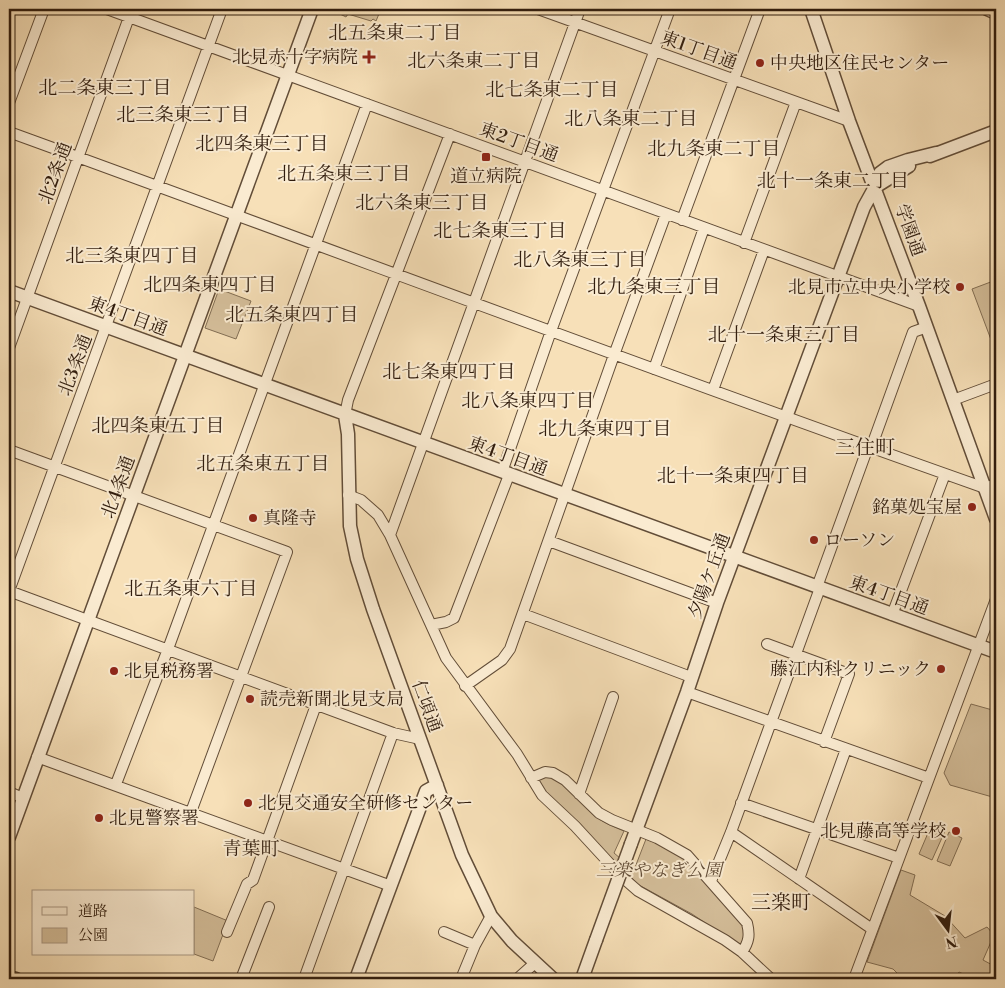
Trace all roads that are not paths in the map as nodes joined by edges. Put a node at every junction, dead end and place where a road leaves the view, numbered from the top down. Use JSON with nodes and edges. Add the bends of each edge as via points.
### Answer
{"nodes":[{"id":1,"x":44,"y":9,"type":"edge"},
{"id":2,"x":108,"y":9,"type":"edge"},
{"id":3,"x":222,"y":9,"type":"edge"},
{"id":4,"x":312,"y":9,"type":"edge"},
{"id":5,"x":538,"y":9,"type":"edge"},
{"id":6,"x":580,"y":9,"type":"edge"},
{"id":7,"x":670,"y":9,"type":"edge"},
{"id":8,"x":760,"y":9,"type":"edge"},
{"id":9,"x":811,"y":9,"type":"edge"},
{"id":10,"x":986,"y":9,"type":"edge"},
{"id":11,"x":996,"y":12,"type":"edge"},
{"id":12,"x":130,"y":13,"type":"edge"},
{"id":13,"x":575,"y":22,"type":"junction"},
{"id":14,"x":208,"y":46,"type":"junction"},
{"id":15,"x":654,"y":52,"type":"junction"},
{"id":16,"x":288,"y":75,"type":"junction"},
{"id":17,"x":735,"y":81,"type":"junction"},
{"id":18,"x":796,"y":102,"type":"junction"},
{"id":19,"x":9,"y":103,"type":"edge"},
{"id":20,"x":367,"y":104,"type":"junction"},
{"id":21,"x":849,"y":121,"type":"junction"},
{"id":22,"x":996,"y":131,"type":"edge"},
{"id":23,"x":9,"y":132,"type":"edge"},
{"id":24,"x":450,"y":134,"type":"junction"},
{"id":25,"x":78,"y":157,"type":"junction"},
{"id":26,"x":525,"y":162,"type":"junction"},
{"id":27,"x":157,"y":187,"type":"junction"},
{"id":28,"x":875,"y":187,"type":"junction"},
{"id":29,"x":603,"y":191,"type":"junction"},
{"id":30,"x":666,"y":214,"type":"junction"},
{"id":31,"x":236,"y":216,"type":"junction"},
{"id":32,"x":682,"y":220,"type":"junction"},
{"id":33,"x":704,"y":228,"type":"junction"},
{"id":34,"x":744,"y":243,"type":"junction"},
{"id":35,"x":316,"y":244,"type":"junction"},
{"id":36,"x":764,"y":250,"type":"junction"},
{"id":37,"x":396,"y":273,"type":"junction"},
{"id":38,"x":837,"y":277,"type":"junction"},
{"id":39,"x":9,"y":291,"type":"edge"},
{"id":40,"x":27,"y":298,"type":"junction"},
{"id":41,"x":474,"y":302,"type":"junction"},
{"id":42,"x":920,"y":306,"type":"junction"},
{"id":43,"x":106,"y":327,"type":"junction"},
{"id":44,"x":927,"y":327,"type":"junction"},
{"id":45,"x":551,"y":331,"type":"junction"},
{"id":46,"x":9,"y":348,"type":"edge"},
{"id":47,"x":185,"y":355,"type":"junction"},
{"id":48,"x":614,"y":355,"type":"junction"},
{"id":49,"x":654,"y":369,"type":"junction"},
{"id":50,"x":996,"y":384,"type":"edge"},
{"id":51,"x":264,"y":385,"type":"junction"},
{"id":52,"x":713,"y":390,"type":"junction"},
{"id":53,"x":953,"y":400,"type":"junction"},
{"id":54,"x":345,"y":415,"type":"junction"},
{"id":55,"x":787,"y":416,"type":"junction"},
{"id":56,"x":422,"y":443,"type":"junction"},
{"id":57,"x":869,"y":448,"type":"junction"},
{"id":58,"x":9,"y":450,"type":"edge"},
{"id":59,"x":54,"y":467,"type":"junction"},
{"id":60,"x":505,"y":474,"type":"junction"},
{"id":61,"x":945,"y":474,"type":"junction"},
{"id":62,"x":991,"y":486,"type":"edge"},
{"id":63,"x":348,"y":495,"type":"junction"},
{"id":64,"x":564,"y":495,"type":"junction"},
{"id":65,"x":133,"y":497,"type":"junction"},
{"id":66,"x":996,"y":519,"type":"edge"},
{"id":67,"x":213,"y":525,"type":"junction"},
{"id":68,"x":390,"y":535,"type":"junction"},
{"id":69,"x":549,"y":541,"type":"junction"},
{"id":70,"x":734,"y":557,"type":"junction"},
{"id":71,"x":818,"y":588,"type":"junction"},
{"id":72,"x":9,"y":591,"type":"edge"},
{"id":73,"x":996,"y":599,"type":"edge"},
{"id":74,"x":717,"y":603,"type":"junction"},
{"id":75,"x":523,"y":614,"type":"junction"},
{"id":76,"x":892,"y":615,"type":"junction"},
{"id":77,"x":89,"y":620,"type":"junction"},
{"id":78,"x":431,"y":625,"type":"junction"},
{"id":79,"x":767,"y":644,"type":"dead end"},
{"id":80,"x":978,"y":646,"type":"junction"},
{"id":81,"x":168,"y":649,"type":"junction"},
{"id":82,"x":996,"y":652,"type":"edge"},
{"id":83,"x":796,"y":654,"type":"junction"},
{"id":84,"x":241,"y":677,"type":"junction"},
{"id":85,"x":692,"y":677,"type":"junction"},
{"id":86,"x":466,"y":686,"type":"junction"},
{"id":87,"x":686,"y":692,"type":"junction"},
{"id":88,"x":613,"y":697,"type":"dead end"},
{"id":89,"x":316,"y":705,"type":"junction"},
{"id":90,"x":770,"y":722,"type":"junction"},
{"id":91,"x":393,"y":733,"type":"junction"},
{"id":92,"x":420,"y":739,"type":"junction"},
{"id":93,"x":824,"y":742,"type":"junction"},
{"id":94,"x":846,"y":749,"type":"junction"},
{"id":95,"x":37,"y":756,"type":"junction"},
{"id":96,"x":530,"y":778,"type":"junction"},
{"id":97,"x":929,"y":778,"type":"junction"},
{"id":98,"x":116,"y":784,"type":"junction"},
{"id":99,"x":438,"y":784,"type":"junction"},
{"id":100,"x":9,"y":792,"type":"edge"},
{"id":101,"x":579,"y":794,"type":"junction"},
{"id":102,"x":23,"y":798,"type":"junction"},
{"id":103,"x":741,"y":803,"type":"junction"},
{"id":104,"x":190,"y":812,"type":"junction"},
{"id":105,"x":636,"y":829,"type":"junction"},
{"id":106,"x":817,"y":830,"type":"junction"},
{"id":107,"x":731,"y":832,"type":"junction"},
{"id":108,"x":9,"y":837,"type":"edge"},
{"id":109,"x":267,"y":841,"type":"junction"},
{"id":110,"x":899,"y":858,"type":"junction"},
{"id":111,"x":344,"y":869,"type":"junction"},
{"id":112,"x":799,"y":879,"type":"junction"},
{"id":113,"x":711,"y":881,"type":"junction"},
{"id":114,"x":390,"y":886,"type":"junction"},
{"id":115,"x":269,"y":906,"type":"dead end"},
{"id":116,"x":491,"y":916,"type":"junction"},
{"id":117,"x":872,"y":929,"type":"junction"},
{"id":118,"x":227,"y":932,"type":"dead end"},
{"id":119,"x":444,"y":932,"type":"dead end"},
{"id":120,"x":475,"y":945,"type":"junction"},
{"id":121,"x":742,"y":952,"type":"junction"},
{"id":122,"x":535,"y":963,"type":"junction"},
{"id":123,"x":9,"y":976,"type":"edge"},
{"id":124,"x":360,"y":978,"type":"edge"},
{"id":125,"x":16,"y":979,"type":"edge"},
{"id":126,"x":241,"y":979,"type":"edge"},
{"id":127,"x":304,"y":979,"type":"edge"},
{"id":128,"x":461,"y":979,"type":"edge"},
{"id":129,"x":517,"y":979,"type":"edge"},
{"id":130,"x":553,"y":979,"type":"edge"},
{"id":131,"x":582,"y":979,"type":"edge"},
{"id":132,"x":771,"y":979,"type":"edge"},
{"id":133,"x":854,"y":979,"type":"edge"}],
"edges":[{"from":1,"to":19,"type":"street"},
{"from":2,"to":12,"type":"street","name":"東2丁目通"},
{"from":3,"to":14,"type":"street","name":"北3条通"},
{"from":4,"to":16,"type":"street","name":"北4条通"},
{"from":5,"to":13,"type":"street","name":"東1丁目通"},
{"from":6,"to":13,"type":"street"},
{"from":7,"to":15,"type":"street"},
{"from":8,"to":17,"type":"street"},
{"from":9,"to":21,"type":"street","name":"学園通"},
{"from":10,"to":11,"type":"street"},
{"from":12,"to":14,"type":"street","name":"東2丁目通"},
{"from":12,"to":25,"type":"street","name":"北2条通"},
{"from":13,"to":15,"type":"street","name":"東1丁目通"},
{"from":13,"to":26,"type":"street"},
{"from":14,"to":16,"type":"street","name":"東2丁目通"},
{"from":14,"to":27,"type":"street","name":"北3条通"},
{"from":15,"to":17,"type":"street","name":"東1丁目通"},
{"from":15,"to":29,"type":"street"},
{"from":16,"to":20,"type":"street","name":"東2丁目通"},
{"from":16,"to":31,"type":"street","name":"北4条通"},
{"from":17,"to":18,"type":"street","name":"東1丁目通"},
{"from":17,"to":32,"type":"street"},
{"from":18,"to":21,"type":"street","name":"東1丁目通"},
{"from":18,"to":34,"type":"street"},
{"from":20,"to":24,"type":"street","name":"東2丁目通"},
{"from":20,"to":35,"type":"street"},
{"from":21,"to":28,"type":"street","name":"学園通"},
{"from":22,"to":28,"type":"street","name":"夕陽ケ丘通","via":[[936,153]]},
{"from":23,"to":25,"type":"street"},
{"from":24,"to":26,"type":"street","name":"東2丁目通"},
{"from":24,"to":37,"type":"street"},
{"from":25,"to":27,"type":"street"},
{"from":25,"to":40,"type":"street","name":"北2条通"},
{"from":26,"to":29,"type":"street","name":"東2丁目通"},
{"from":26,"to":41,"type":"street"},
{"from":27,"to":31,"type":"street"},
{"from":27,"to":43,"type":"street","name":"北3条通"},
{"from":28,"to":38,"type":"street","name":"夕陽ケ丘通","via":[[864,206]]},
{"from":28,"to":42,"type":"street","name":"学園通"},
{"from":29,"to":30,"type":"street","name":"東2丁目通"},
{"from":29,"to":45,"type":"street"},
{"from":30,"to":32,"type":"street","name":"東2丁目通"},
{"from":30,"to":48,"type":"street"},
{"from":31,"to":35,"type":"street"},
{"from":31,"to":47,"type":"street","name":"北4条通"},
{"from":32,"to":33,"type":"street","name":"東2丁目通"},
{"from":33,"to":34,"type":"street","name":"東2丁目通"},
{"from":33,"to":49,"type":"street"},
{"from":34,"to":36,"type":"street","name":"東2丁目通"},
{"from":35,"to":37,"type":"street"},
{"from":35,"to":51,"type":"street"},
{"from":36,"to":38,"type":"street","name":"東2丁目通"},
{"from":36,"to":52,"type":"street"},
{"from":37,"to":41,"type":"street"},
{"from":37,"to":54,"type":"street"},
{"from":38,"to":42,"type":"street","name":"東2丁目通"},
{"from":38,"to":55,"type":"street","name":"夕陽ケ丘通"},
{"from":39,"to":40,"type":"street","name":"東4丁目通"},
{"from":40,"to":43,"type":"street","name":"東4丁目通"},
{"from":40,"to":46,"type":"street","name":"北2条通"},
{"from":41,"to":45,"type":"street"},
{"from":41,"to":56,"type":"street"},
{"from":42,"to":44,"type":"street","name":"学園通"},
{"from":43,"to":47,"type":"street","name":"東4丁目通"},
{"from":43,"to":59,"type":"street","name":"北3条通"},
{"from":44,"to":53,"type":"street","name":"学園通"},
{"from":44,"to":57,"type":"street","via":[[914,332]]},
{"from":45,"to":48,"type":"street"},
{"from":45,"to":60,"type":"street"},
{"from":47,"to":51,"type":"street","name":"東4丁目通"},
{"from":47,"to":65,"type":"street","name":"北4条通"},
{"from":48,"to":49,"type":"street"},
{"from":48,"to":64,"type":"street"},
{"from":49,"to":52,"type":"street"},
{"from":50,"to":53,"type":"street"},
{"from":51,"to":54,"type":"street","name":"東4丁目通"},
{"from":51,"to":67,"type":"street"},
{"from":52,"to":55,"type":"street"},
{"from":53,"to":62,"type":"street","name":"学園通"},
{"from":54,"to":56,"type":"street","name":"東4丁目通"},
{"from":54,"to":63,"type":"street","name":"仁頃通"},
{"from":55,"to":57,"type":"street"},
{"from":55,"to":70,"type":"street","name":"夕陽ケ丘通"},
{"from":56,"to":60,"type":"street","name":"東4丁目通"},
{"from":56,"to":68,"type":"street"},
{"from":57,"to":61,"type":"street"},
{"from":57,"to":71,"type":"street"},
{"from":58,"to":59,"type":"street"},
{"from":59,"to":65,"type":"street"},
{"from":59,"to":72,"type":"street","name":"北3条通"},
{"from":60,"to":64,"type":"street","name":"東4丁目通"},
{"from":60,"to":78,"type":"street","via":[[454,618]]},
{"from":61,"to":62,"type":"street"},
{"from":61,"to":76,"type":"street"},
{"from":62,"to":66,"type":"street","name":"学園通"},
{"from":63,"to":68,"type":"street","via":[[361,500],[378,515]]},
{"from":63,"to":92,"type":"street","name":"仁頃通","via":[[356,559]]},
{"from":64,"to":69,"type":"street"},
{"from":64,"to":70,"type":"street","name":"東4丁目通"},
{"from":65,"to":67,"type":"street"},
{"from":65,"to":77,"type":"street","name":"北4条通"},
{"from":67,"to":81,"type":"street"},
{"from":67,"to":84,"type":"street","via":[[287,552]]},
{"from":68,"to":78,"type":"street"},
{"from":69,"to":74,"type":"street"},
{"from":69,"to":75,"type":"street"},
{"from":70,"to":71,"type":"street","name":"東4丁目通"},
{"from":70,"to":74,"type":"street","name":"夕陽ケ丘通"},
{"from":71,"to":76,"type":"street","name":"東4丁目通"},
{"from":71,"to":83,"type":"street"},
{"from":72,"to":77,"type":"street"},
{"from":73,"to":80,"type":"street"},
{"from":74,"to":85,"type":"street","name":"夕陽ケ丘通"},
{"from":75,"to":85,"type":"street"},
{"from":75,"to":86,"type":"street","via":[[510,649],[502,660]]},
{"from":76,"to":80,"type":"street","name":"東4丁目通"},
{"from":77,"to":81,"type":"street"},
{"from":77,"to":95,"type":"street","name":"北4条通"},
{"from":78,"to":86,"type":"street","via":[[446,658]]},
{"from":79,"to":83,"type":"street"},
{"from":80,"to":82,"type":"street","name":"東4丁目通"},
{"from":80,"to":97,"type":"street"},
{"from":81,"to":84,"type":"street"},
{"from":81,"to":98,"type":"street"},
{"from":83,"to":90,"type":"street"},
{"from":83,"to":93,"type":"street","via":[[848,674]]},
{"from":84,"to":89,"type":"street"},
{"from":84,"to":104,"type":"street"},
{"from":85,"to":87,"type":"street","name":"夕陽ケ丘通"},
{"from":86,"to":96,"type":"street","via":[[517,754]]},
{"from":87,"to":90,"type":"street"},
{"from":87,"to":105,"type":"street","name":"夕陽ケ丘通"},
{"from":88,"to":101,"type":"street"},
{"from":89,"to":91,"type":"street"},
{"from":89,"to":109,"type":"street"},
{"from":90,"to":93,"type":"street"},
{"from":90,"to":103,"type":"street"},
{"from":91,"to":92,"type":"street"},
{"from":91,"to":111,"type":"street"},
{"from":92,"to":99,"type":"street","name":"仁頃通"},
{"from":93,"to":94,"type":"street"},
{"from":94,"to":97,"type":"street"},
{"from":94,"to":106,"type":"street"},
{"from":95,"to":98,"type":"street"},
{"from":95,"to":102,"type":"street","name":"北4条通"},
{"from":96,"to":101,"type":"street","via":[[545,772],[553,773]]},
{"from":96,"to":121,"type":"street","via":[[542,795],[638,891],[698,923]]},
{"from":97,"to":110,"type":"street"},
{"from":98,"to":104,"type":"street"},
{"from":99,"to":114,"type":"street","via":[[426,791]]},
{"from":99,"to":116,"type":"street","name":"仁頃通","via":[[462,855]]},
{"from":100,"to":102,"type":"street"},
{"from":101,"to":105,"type":"street","via":[[599,813]]},
{"from":102,"to":108,"type":"street","name":"北4条通"},
{"from":103,"to":106,"type":"street"},
{"from":103,"to":107,"type":"street"},
{"from":104,"to":109,"type":"street"},
{"from":105,"to":113,"type":"street","via":[[687,855]]},
{"from":105,"to":131,"type":"street","name":"夕陽ケ丘通","bridge":true},
{"from":106,"to":110,"type":"street"},
{"from":106,"to":112,"type":"street"},
{"from":107,"to":112,"type":"street"},
{"from":107,"to":113,"type":"street"},
{"from":109,"to":111,"type":"street"},
{"from":109,"to":118,"type":"street","via":[[253,880],[247,884]]},
{"from":110,"to":117,"type":"street"},
{"from":111,"to":114,"type":"street"},
{"from":111,"to":127,"type":"street"},
{"from":112,"to":117,"type":"street"},
{"from":113,"to":121,"type":"street","via":[[747,923],[750,932]]},
{"from":114,"to":124,"type":"street"},
{"from":115,"to":126,"type":"street"},
{"from":116,"to":120,"type":"street"},
{"from":116,"to":122,"type":"street","name":"仁頃通"},
{"from":117,"to":133,"type":"street"},
{"from":119,"to":120,"type":"street"},
{"from":120,"to":128,"type":"street"},
{"from":121,"to":132,"type":"street"},
{"from":122,"to":129,"type":"street"},
{"from":122,"to":130,"type":"street","name":"仁頃通"},
{"from":123,"to":125,"type":"street"}]}
